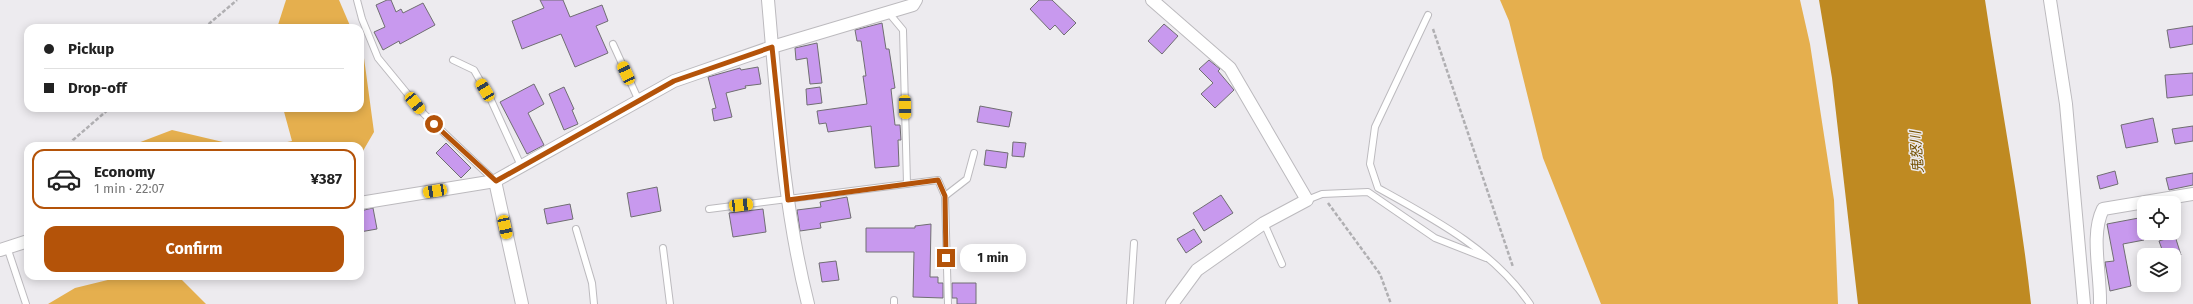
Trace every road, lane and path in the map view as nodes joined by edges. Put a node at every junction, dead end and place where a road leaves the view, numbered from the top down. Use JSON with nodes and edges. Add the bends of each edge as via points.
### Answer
{"nodes":[{"id":1,"x":237,"y":0,"type":"edge"},
{"id":2,"x":357,"y":0,"type":"edge"},
{"id":3,"x":768,"y":0,"type":"edge"},
{"id":4,"x":916,"y":0,"type":"edge"},
{"id":5,"x":1152,"y":0,"type":"edge"},
{"id":6,"x":2050,"y":0,"type":"edge"},
{"id":7,"x":888,"y":12,"type":"junction"},
{"id":8,"x":1428,"y":15,"type":"joint"},
{"id":9,"x":209,"y":24,"type":"edge"},
{"id":10,"x":613,"y":44,"type":"dead end"},
{"id":11,"x":772,"y":47,"type":"junction"},
{"id":12,"x":453,"y":60,"type":"dead end"},
{"id":13,"x":639,"y":102,"type":"junction"},
{"id":14,"x":105,"y":112,"type":"edge"},
{"id":15,"x":72,"y":142,"type":"edge"},
{"id":16,"x":974,"y":153,"type":"dead end"},
{"id":17,"x":522,"y":168,"type":"junction"},
{"id":18,"x":496,"y":181,"type":"junction"},
{"id":19,"x":907,"y":184,"type":"junction"},
{"id":20,"x":1322,"y":194,"type":"junction"},
{"id":21,"x":2193,"y":194,"type":"edge"},
{"id":22,"x":945,"y":196,"type":"junction"},
{"id":23,"x":788,"y":200,"type":"junction"},
{"id":24,"x":1307,"y":200,"type":"junction"},
{"id":25,"x":364,"y":202,"type":"edge"},
{"id":26,"x":709,"y":208,"type":"dead end"},
{"id":27,"x":1264,"y":223,"type":"junction"},
{"id":28,"x":576,"y":229,"type":"dead end"},
{"id":29,"x":24,"y":242,"type":"edge"},
{"id":30,"x":1134,"y":243,"type":"dead end"},
{"id":31,"x":3,"y":248,"type":"edge"},
{"id":32,"x":663,"y":248,"type":"dead end"},
{"id":33,"x":1494,"y":262,"type":"junction"},
{"id":34,"x":1282,"y":264,"type":"dead end"},
{"id":35,"x":1514,"y":269,"type":"dead end"},
{"id":36,"x":26,"y":304,"type":"edge"},
{"id":37,"x":522,"y":304,"type":"edge"},
{"id":38,"x":594,"y":304,"type":"edge"},
{"id":39,"x":670,"y":304,"type":"edge"},
{"id":40,"x":808,"y":304,"type":"edge"},
{"id":41,"x":948,"y":304,"type":"edge"},
{"id":42,"x":1130,"y":304,"type":"edge"},
{"id":43,"x":1172,"y":304,"type":"edge"},
{"id":44,"x":1391,"y":304,"type":"edge"},
{"id":45,"x":1530,"y":304,"type":"edge"},
{"id":46,"x":2084,"y":304,"type":"edge"},
{"id":47,"x":2100,"y":304,"type":"edge"}],
"edges":[{"from":1,"to":9,"type":"path"},
{"from":2,"to":18,"type":"lane","via":[[378,58],[424,114]]},
{"from":3,"to":11,"type":"street"},
{"from":4,"to":7,"type":"street","via":[[912,5]]},
{"from":5,"to":24,"type":"street","via":[[1230,68]]},
{"from":6,"to":46,"type":"street","via":[[2066,104]]},
{"from":7,"to":11,"type":"street"},
{"from":7,"to":19,"type":"lane","via":[[902,30]]},
{"from":8,"to":33,"type":"lane","via":[[1375,127],[1370,164],[1378,188],[1441,223]]},
{"from":8,"to":35,"type":"path"},
{"from":10,"to":13,"type":"lane"},
{"from":11,"to":13,"type":"street","via":[[674,81]]},
{"from":11,"to":23,"type":"street"},
{"from":12,"to":17,"type":"lane","via":[[474,70],[491,100]]},
{"from":13,"to":17,"type":"street"},
{"from":14,"to":15,"type":"path"},
{"from":16,"to":22,"type":"lane","via":[[967,179]]},
{"from":17,"to":18,"type":"street"},
{"from":18,"to":25,"type":"street"},
{"from":18,"to":37,"type":"street"},
{"from":19,"to":22,"type":"lane","via":[[938,180]]},
{"from":19,"to":23,"type":"lane"},
{"from":20,"to":24,"type":"lane"},
{"from":20,"to":33,"type":"lane","via":[[1368,192],[1435,238]]},
{"from":20,"to":44,"type":"path","via":[[1380,274]]},
{"from":21,"to":47,"type":"street","via":[[2103,209],[2097,221],[2096,244],[2101,283]]},
{"from":22,"to":41,"type":"lane"},
{"from":23,"to":26,"type":"lane"},
{"from":23,"to":40,"type":"street","via":[[800,274]]},
{"from":24,"to":27,"type":"street"},
{"from":27,"to":34,"type":"lane"},
{"from":27,"to":43,"type":"street","via":[[1197,270]]},
{"from":28,"to":38,"type":"lane","via":[[592,283]]},
{"from":29,"to":31,"type":"street"},
{"from":30,"to":42,"type":"lane"},
{"from":31,"to":36,"type":"lane"},
{"from":32,"to":39,"type":"lane"},
{"from":33,"to":45,"type":"lane","via":[[1511,278]]}]}
